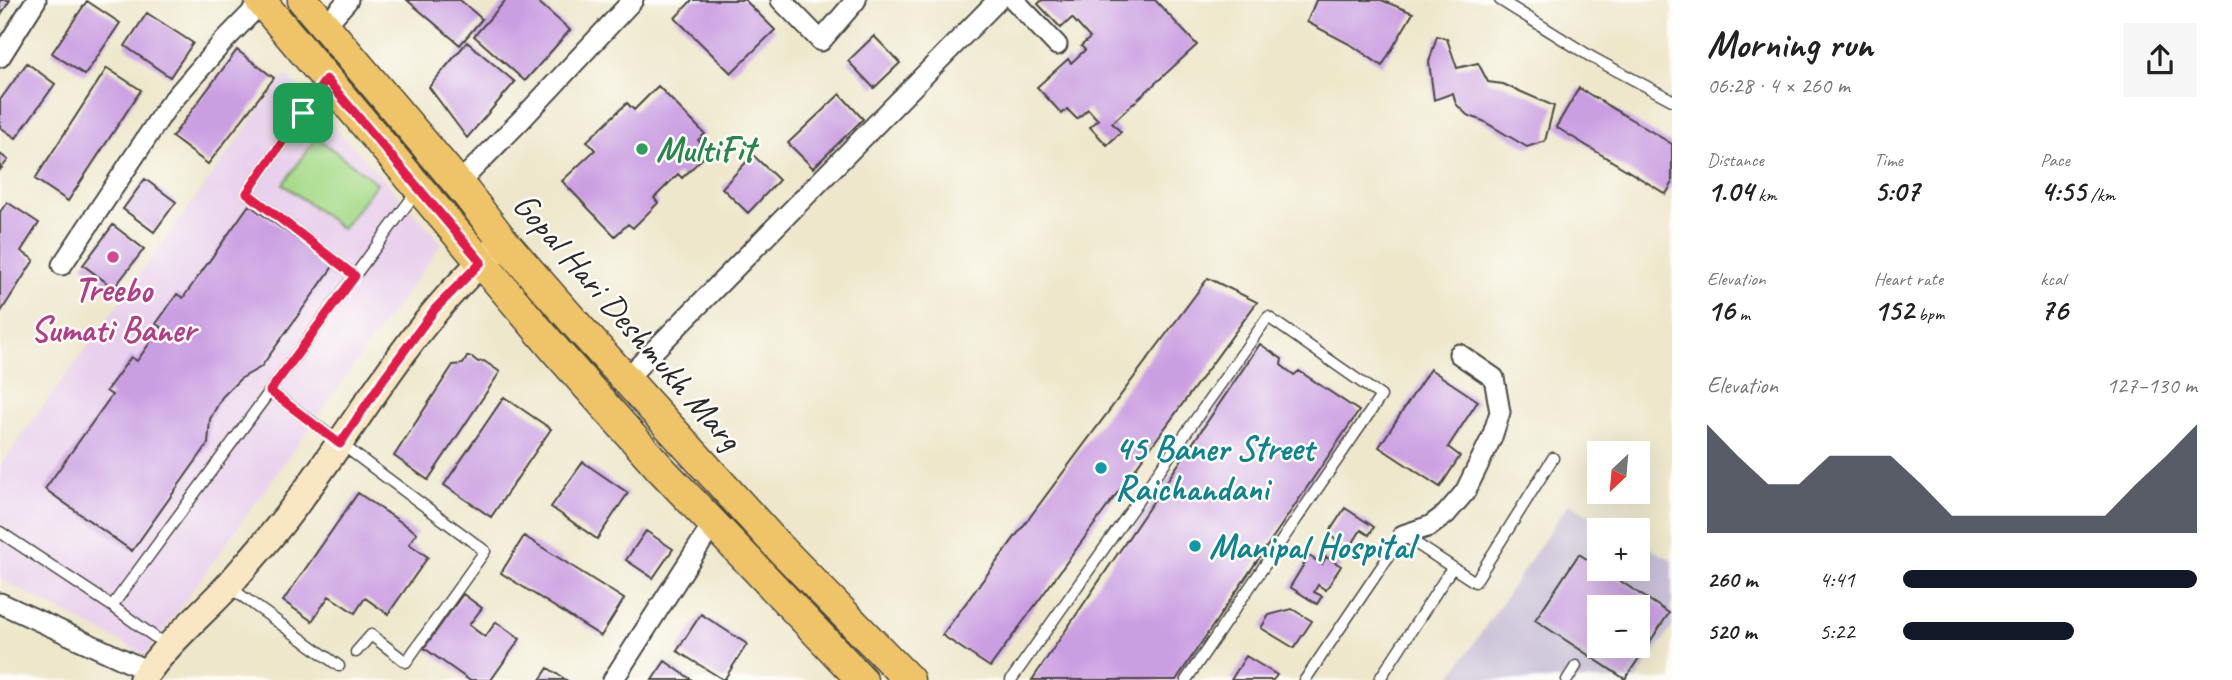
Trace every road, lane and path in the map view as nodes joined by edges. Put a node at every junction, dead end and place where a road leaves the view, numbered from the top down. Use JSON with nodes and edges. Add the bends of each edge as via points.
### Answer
{"nodes":[{"id":1,"x":36,"y":0,"type":"edge"},
{"id":2,"x":303,"y":0,"type":"edge"},
{"id":3,"x":348,"y":0,"type":"edge"},
{"id":4,"x":633,"y":0,"type":"edge"},
{"id":5,"x":781,"y":0,"type":"edge"},
{"id":6,"x":856,"y":0,"type":"edge"},
{"id":7,"x":998,"y":0,"type":"edge"},
{"id":8,"x":1014,"y":0,"type":"edge"},
{"id":9,"x":1500,"y":0,"type":"edge"},
{"id":10,"x":261,"y":1,"type":"edge"},
{"id":11,"x":325,"y":26,"type":"junction"},
{"id":12,"x":1057,"y":45,"type":"dead end"},
{"id":13,"x":0,"y":57,"type":"edge"},
{"id":14,"x":326,"y":79,"type":"junction"},
{"id":15,"x":1672,"y":100,"type":"edge"},
{"id":16,"x":458,"y":184,"type":"junction"},
{"id":17,"x":418,"y":188,"type":"junction"},
{"id":18,"x":504,"y":242,"type":"junction"},
{"id":19,"x":481,"y":262,"type":"junction"},
{"id":20,"x":62,"y":265,"type":"dead end"},
{"id":21,"x":355,"y":276,"type":"junction"},
{"id":22,"x":1459,"y":354,"type":"dead end"},
{"id":23,"x":625,"y":379,"type":"junction"},
{"id":24,"x":270,"y":391,"type":"junction"},
{"id":25,"x":340,"y":444,"type":"junction"},
{"id":26,"x":1553,"y":458,"type":"dead end"},
{"id":27,"x":713,"y":524,"type":"junction"},
{"id":28,"x":0,"y":533,"type":"edge"},
{"id":29,"x":1403,"y":535,"type":"junction"},
{"id":30,"x":1452,"y":568,"type":"junction"},
{"id":31,"x":228,"y":586,"type":"junction"},
{"id":32,"x":0,"y":603,"type":"edge"},
{"id":33,"x":112,"y":606,"type":"junction"},
{"id":34,"x":167,"y":647,"type":"junction"},
{"id":35,"x":356,"y":652,"type":"dead end"},
{"id":36,"x":339,"y":666,"type":"dead end"},
{"id":37,"x":1577,"y":666,"type":"dead end"},
{"id":38,"x":145,"y":676,"type":"edge"},
{"id":39,"x":613,"y":680,"type":"edge"},
{"id":40,"x":862,"y":680,"type":"edge"},
{"id":41,"x":909,"y":680,"type":"edge"},
{"id":42,"x":1011,"y":680,"type":"edge"},
{"id":43,"x":1186,"y":680,"type":"edge"},
{"id":44,"x":1305,"y":680,"type":"edge"},
{"id":45,"x":1379,"y":680,"type":"edge"},
{"id":46,"x":1567,"y":680,"type":"edge"}],
"edges":[{"from":1,"to":13,"type":"street"},
{"from":2,"to":11,"type":"main road","name":"Gopal Hari Deshmukh Marg"},
{"from":3,"to":11,"type":"street"},
{"from":4,"to":16,"type":"street"},
{"from":5,"to":6,"type":"street","via":[[821,41]]},
{"from":7,"to":23,"type":"street"},
{"from":8,"to":12,"type":"street"},
{"from":9,"to":15,"type":"lane"},
{"from":10,"to":14,"type":"main road","name":"Gopal Hari Deshmukh Marg"},
{"from":10,"to":20,"type":"street","via":[[167,107]]},
{"from":11,"to":16,"type":"main road","name":"Gopal Hari Deshmukh Marg"},
{"from":14,"to":17,"type":"main road","name":"Gopal Hari Deshmukh Marg"},
{"from":14,"to":21,"type":"lane","via":[[247,193]]},
{"from":16,"to":18,"type":"main road","name":"Gopal Hari Deshmukh Marg"},
{"from":17,"to":19,"type":"main road","name":"Gopal Hari Deshmukh Marg"},
{"from":17,"to":21,"type":"lane"},
{"from":18,"to":19,"type":"street"},
{"from":18,"to":23,"type":"main road","name":"Gopal Hari Deshmukh Marg"},
{"from":19,"to":25,"type":"street","via":[[435,309]]},
{"from":19,"to":27,"type":"main road","name":"Gopal Hari Deshmukh Marg"},
{"from":21,"to":24,"type":"lane"},
{"from":22,"to":29,"type":"street","via":[[1494,378],[1500,412],[1465,492],[1430,526]]},
{"from":23,"to":41,"type":"main road","name":"Gopal Hari Deshmukh Marg"},
{"from":24,"to":25,"type":"lane"},
{"from":24,"to":33,"type":"lane"},
{"from":25,"to":31,"type":"street"},
{"from":25,"to":35,"type":"lane","via":[[485,551],[406,662],[371,635]]},
{"from":26,"to":30,"type":"lane","via":[[1475,582]]},
{"from":27,"to":39,"type":"street"},
{"from":27,"to":40,"type":"main road","name":"Gopal Hari Deshmukh Marg"},
{"from":28,"to":33,"type":"lane"},
{"from":29,"to":30,"type":"lane"},
{"from":29,"to":44,"type":"lane"},
{"from":30,"to":45,"type":"lane"},
{"from":31,"to":34,"type":"street"},
{"from":31,"to":36,"type":"lane"},
{"from":32,"to":38,"type":"street"},
{"from":33,"to":34,"type":"lane"},
{"from":34,"to":38,"type":"street"},
{"from":37,"to":46,"type":"lane"},
{"from":42,"to":43,"type":"lane","via":[[1268,317],[1381,396]]}]}
